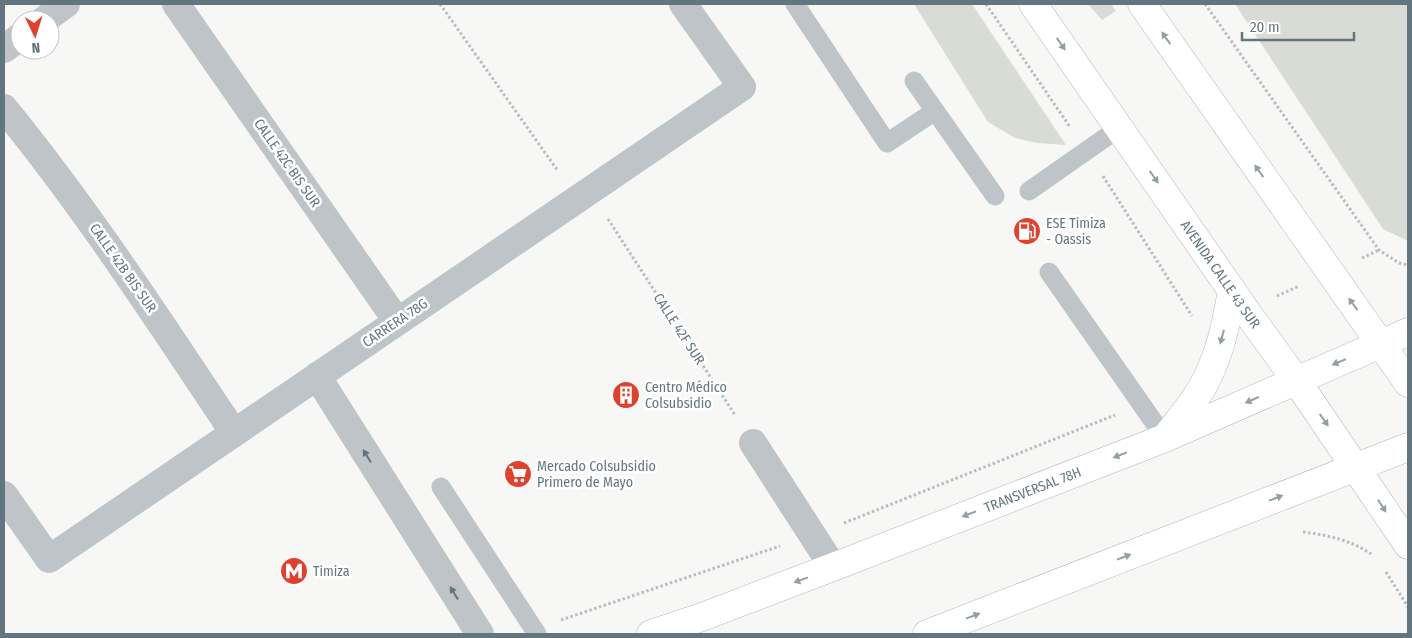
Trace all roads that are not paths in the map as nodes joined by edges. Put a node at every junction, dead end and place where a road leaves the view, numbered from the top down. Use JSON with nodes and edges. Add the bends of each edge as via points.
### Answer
{"nodes":[{"id":1,"x":176,"y":4,"type":"edge"},
{"id":2,"x":684,"y":4,"type":"edge"},
{"id":3,"x":795,"y":4,"type":"edge"},
{"id":4,"x":1033,"y":4,"type":"edge"},
{"id":5,"x":1142,"y":4,"type":"edge"},
{"id":6,"x":914,"y":81,"type":"dead end"},
{"id":7,"x":4,"y":108,"type":"edge"},
{"id":8,"x":935,"y":111,"type":"junction"},
{"id":9,"x":1119,"y":128,"type":"junction"},
{"id":10,"x":1029,"y":191,"type":"dead end"},
{"id":11,"x":995,"y":196,"type":"dead end"},
{"id":12,"x":1049,"y":272,"type":"dead end"},
{"id":13,"x":1239,"y":300,"type":"junction"},
{"id":14,"x":397,"y":321,"type":"junction"},
{"id":15,"x":1408,"y":332,"type":"edge"},
{"id":16,"x":1381,"y":344,"type":"junction"},
{"id":17,"x":317,"y":376,"type":"junction"},
{"id":18,"x":1296,"y":380,"type":"junction"},
{"id":19,"x":1408,"y":383,"type":"edge"},
{"id":20,"x":234,"y":433,"type":"junction"},
{"id":21,"x":1165,"y":438,"type":"junction"},
{"id":22,"x":753,"y":443,"type":"road end"},
{"id":23,"x":1408,"y":447,"type":"edge"},
{"id":24,"x":1356,"y":467,"type":"junction"},
{"id":25,"x":440,"y":486,"type":"dead end"},
{"id":26,"x":4,"y":494,"type":"edge"},
{"id":27,"x":1408,"y":545,"type":"edge"},
{"id":28,"x":833,"y":568,"type":"junction"},
{"id":29,"x":535,"y":632,"type":"edge"},
{"id":30,"x":480,"y":634,"type":"edge"},
{"id":31,"x":651,"y":634,"type":"edge"},
{"id":32,"x":928,"y":634,"type":"edge"}],
"edges":[{"from":1,"to":14,"type":"street","name":"CALLE 42C BIS SUR"},
{"from":2,"to":14,"type":"street","name":"CARRERA 78G","via":[[742,87]]},
{"from":3,"to":8,"type":"lane","via":[[887,143]]},
{"from":4,"to":9,"type":"main road","name":"AVENIDA CALLE 43 SUR","one_way":true},
{"from":16,"to":5,"type":"main road","one_way":true},
{"from":6,"to":8,"type":"lane"},
{"from":7,"to":20,"type":"street","name":"CALLE 42B BIS SUR","via":[[53,168],[116,256]]},
{"from":8,"to":11,"type":"lane"},
{"from":9,"to":10,"type":"lane"},
{"from":9,"to":13,"type":"main road","name":"AVENIDA CALLE 43 SUR","one_way":true},
{"from":12,"to":21,"type":"lane"},
{"from":13,"to":18,"type":"main road","name":"AVENIDA CALLE 43 SUR"},
{"from":13,"to":21,"type":"main road","one_way":true,"via":[[1227,319],[1211,370],[1196,398]]},
{"from":14,"to":17,"type":"street","name":"CARRERA 78G"},
{"from":15,"to":16,"type":"main road","name":"TRANSVERSAL 78H"},
{"from":16,"to":18,"type":"main road","name":"TRANSVERSAL 78H","one_way":true},
{"from":16,"to":19,"type":"main road"},
{"from":17,"to":20,"type":"street","name":"CARRERA 78G"},
{"from":30,"to":17,"type":"street","one_way":true},
{"from":18,"to":21,"type":"main road","name":"TRANSVERSAL 78H","one_way":true},
{"from":18,"to":24,"type":"main road","name":"AVENIDA CALLE 43 SUR","one_way":true},
{"from":20,"to":26,"type":"street","name":"CARRERA 78G","via":[[49,559]]},
{"from":21,"to":28,"type":"main road","name":"TRANSVERSAL 78H","one_way":true},
{"from":22,"to":28,"type":"street"},
{"from":23,"to":24,"type":"main road"},
{"from":24,"to":27,"type":"main road","name":"AVENIDA CALLE 43 SUR","one_way":true},
{"from":32,"to":24,"type":"main road","one_way":true},
{"from":25,"to":29,"type":"lane"},
{"from":28,"to":31,"type":"main road","name":"TRANSVERSAL 78H","one_way":true}]}
